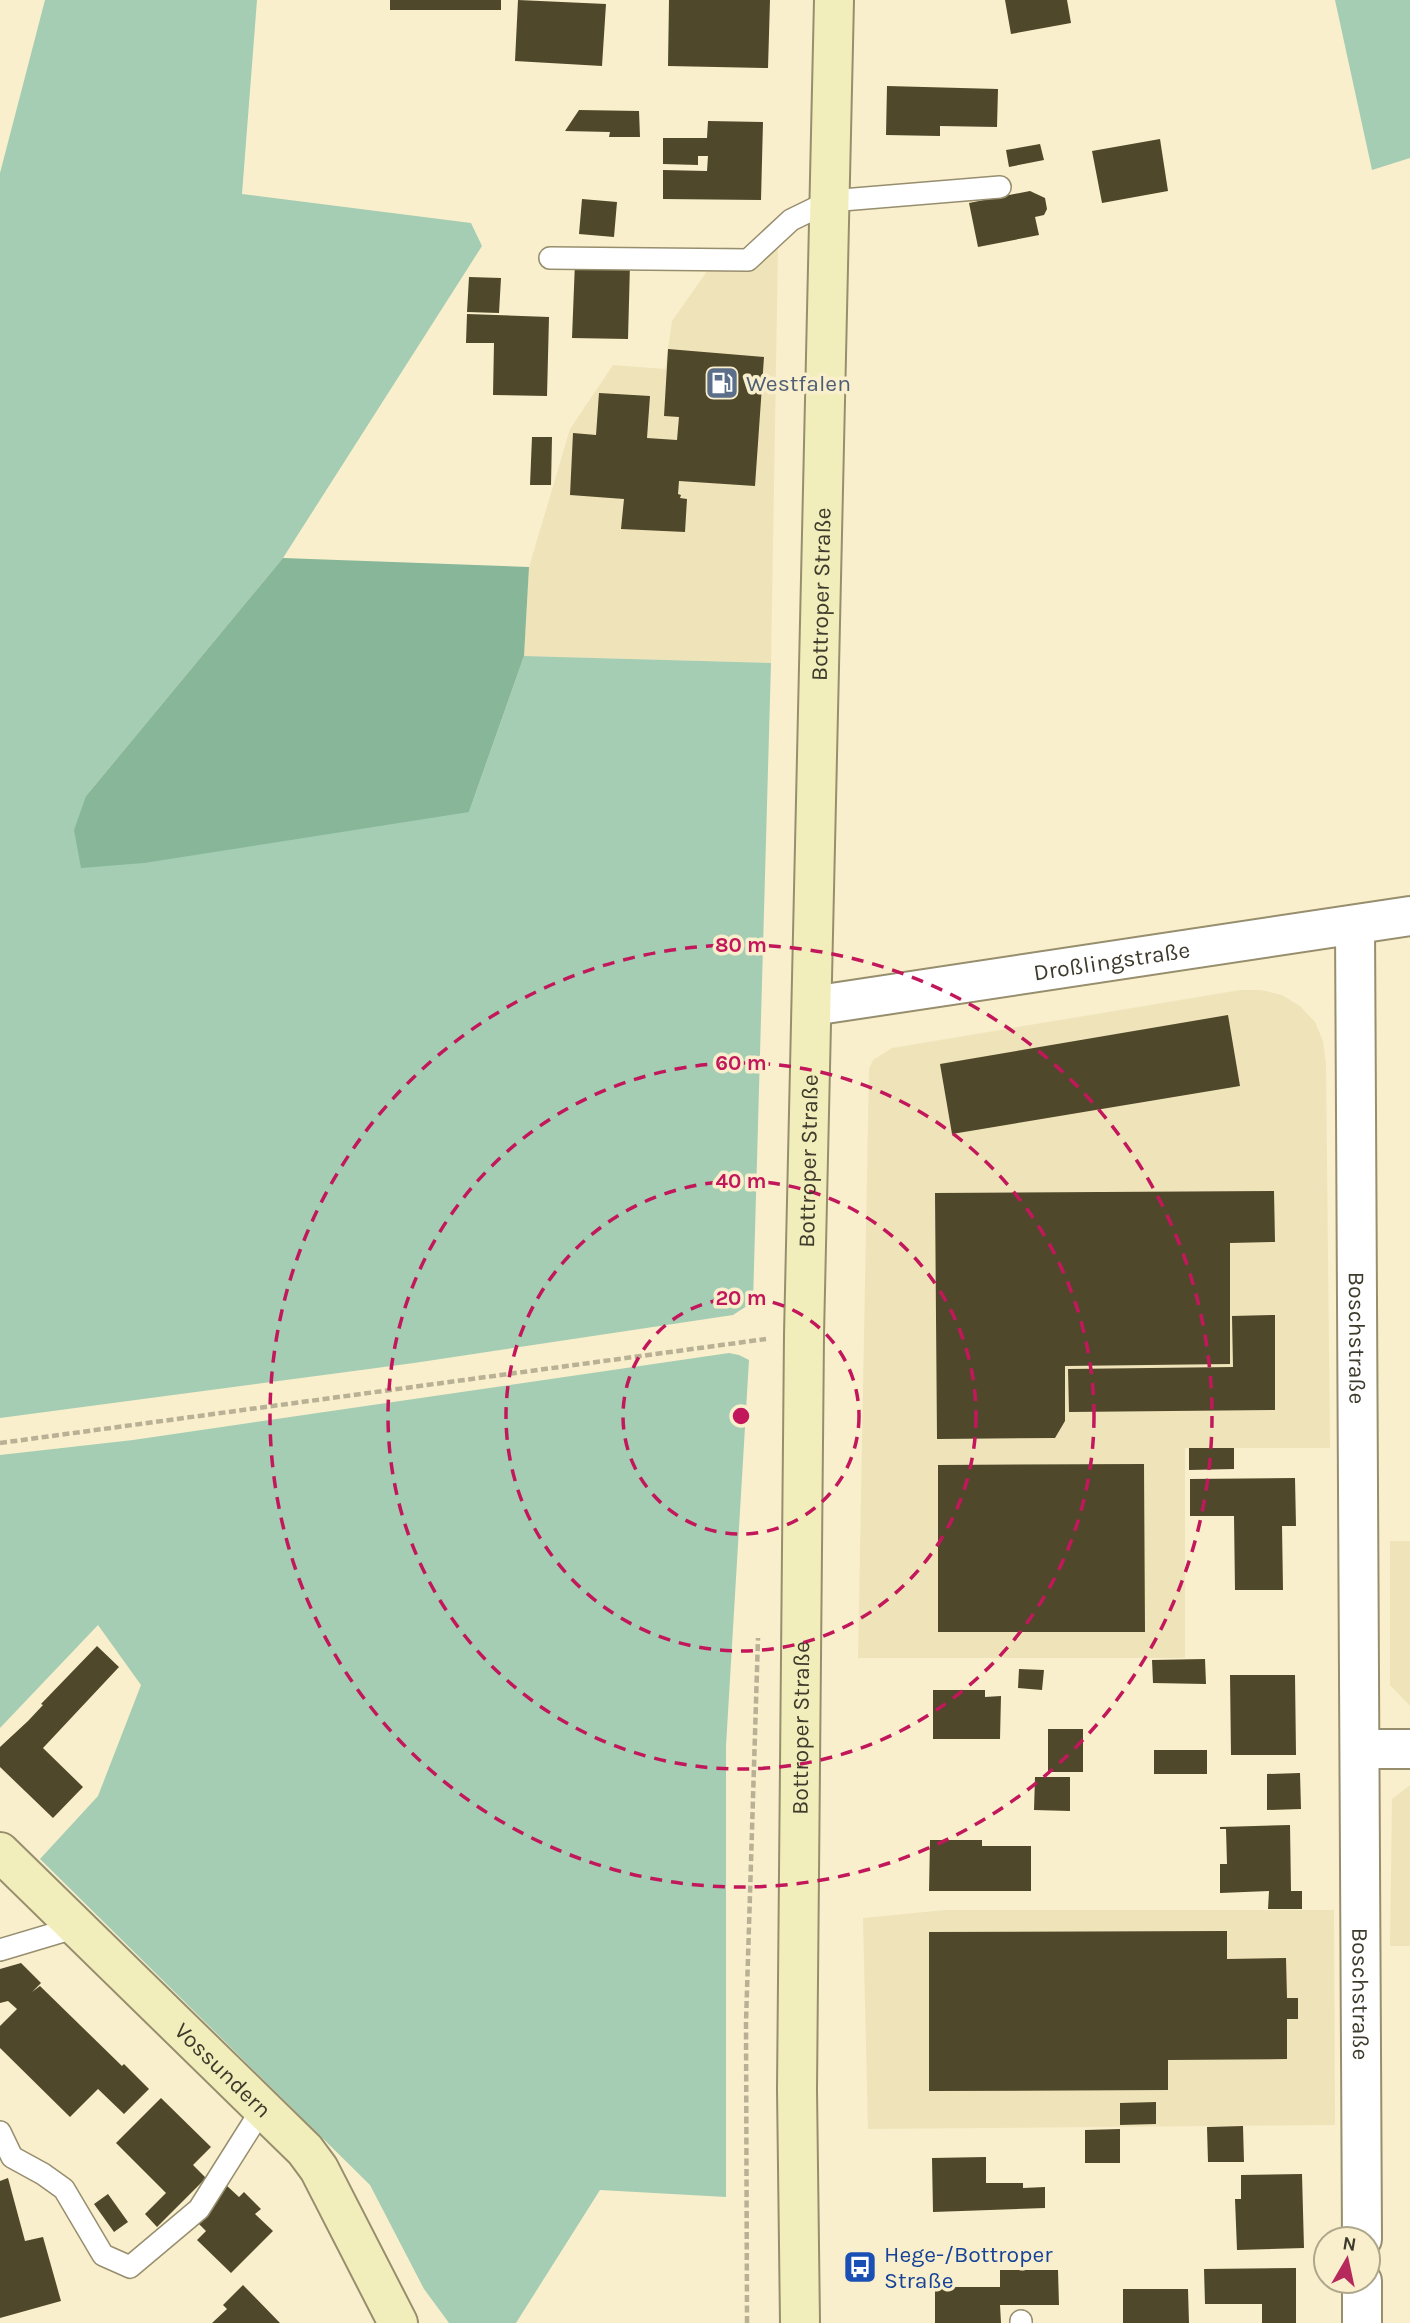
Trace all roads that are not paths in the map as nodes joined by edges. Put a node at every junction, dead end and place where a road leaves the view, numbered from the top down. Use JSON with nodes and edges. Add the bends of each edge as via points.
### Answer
{"nodes":[{"id":1,"x":834,"y":0,"type":"edge"},
{"id":2,"x":1000,"y":187,"type":"dead end"},
{"id":3,"x":830,"y":201,"type":"junction"},
{"id":4,"x":550,"y":258,"type":"dead end"},
{"id":5,"x":1410,"y":916,"type":"edge"},
{"id":6,"x":1355,"y":925,"type":"junction"},
{"id":7,"x":812,"y":1006,"type":"junction"},
{"id":8,"x":1360,"y":1749,"type":"junction"},
{"id":9,"x":1410,"y":1749,"type":"edge"},
{"id":10,"x":0,"y":1852,"type":"edge"},
{"id":11,"x":77,"y":1927,"type":"junction"},
{"id":12,"x":0,"y":1950,"type":"edge"},
{"id":13,"x":262,"y":2109,"type":"junction"},
{"id":14,"x":0,"y":2132,"type":"edge"},
{"id":15,"x":1362,"y":2225,"type":"edge"},
{"id":16,"x":1362,"y":2295,"type":"edge"},
{"id":17,"x":398,"y":2323,"type":"edge"},
{"id":18,"x":800,"y":2323,"type":"edge"},
{"id":19,"x":1362,"y":2323,"type":"edge"}],
"edges":[{"from":1,"to":3,"type":"main road","name":"Bottroper Straße"},
{"from":2,"to":3,"type":"lane"},
{"from":3,"to":4,"type":"lane","via":[[790,220],[748,260]]},
{"from":3,"to":7,"type":"main road","name":"Bottroper Straße"},
{"from":5,"to":6,"type":"street","name":"Droßlingstraße"},
{"from":6,"to":7,"type":"street","name":"Droßlingstraße"},
{"from":6,"to":8,"type":"street","name":"Boschstraße"},
{"from":7,"to":18,"type":"main road","name":"Bottroper Straße","via":[[797,2089]]},
{"from":8,"to":9,"type":"street"},
{"from":8,"to":15,"type":"street","name":"Boschstraße"},
{"from":10,"to":11,"type":"main road","name":"Vossundern"},
{"from":11,"to":12,"type":"lane"},
{"from":11,"to":13,"type":"main road","name":"Vossundern"},
{"from":13,"to":14,"type":"lane","via":[[199,2209],[131,2267],[103,2255],[64,2189],[12,2157]]},
{"from":13,"to":17,"type":"main road","name":"Vossundern","via":[[319,2169]]},
{"from":16,"to":19,"type":"street"}]}
